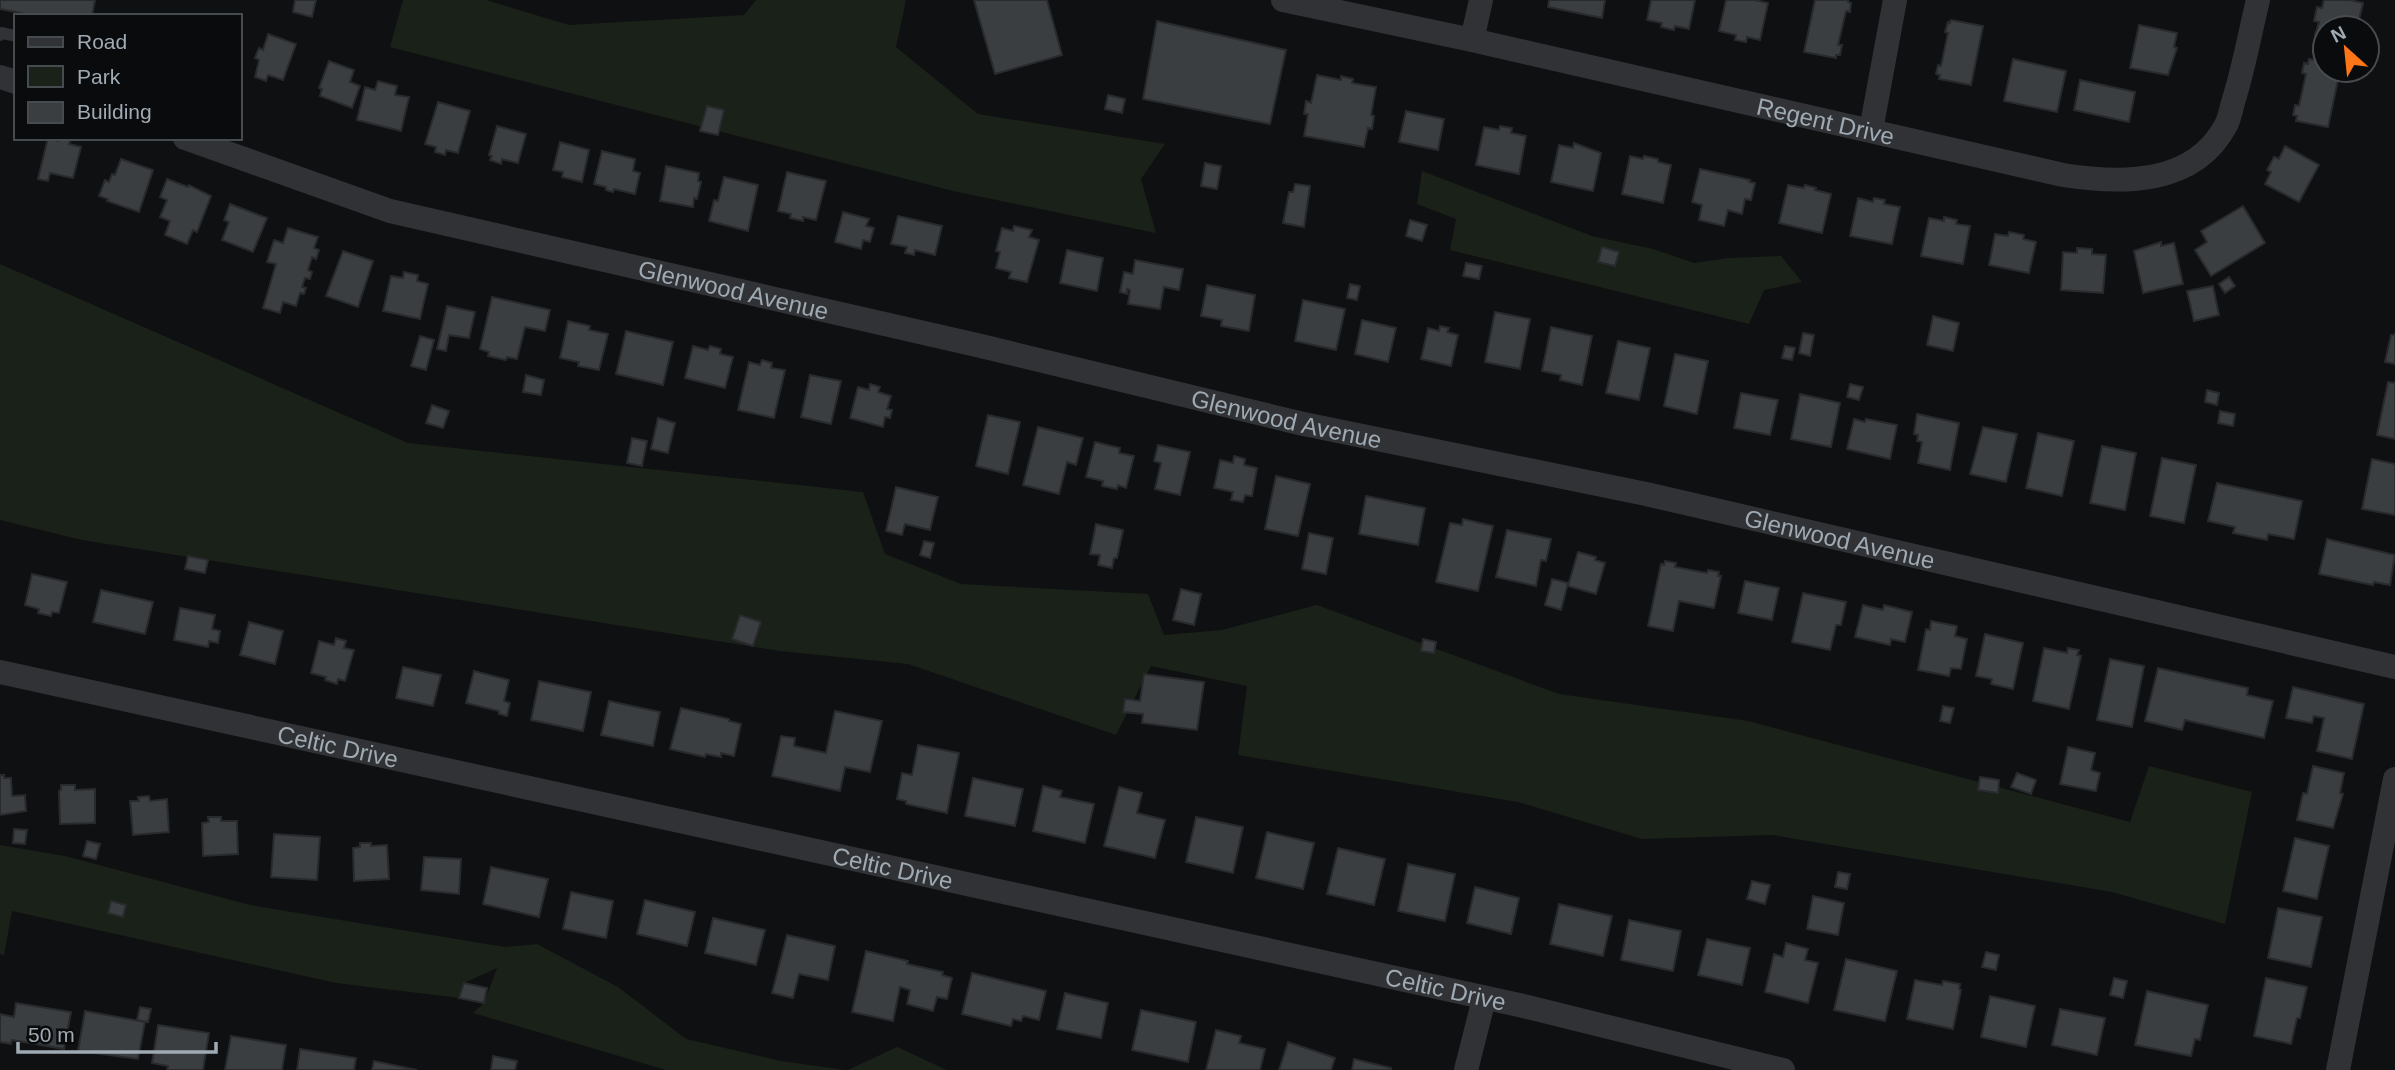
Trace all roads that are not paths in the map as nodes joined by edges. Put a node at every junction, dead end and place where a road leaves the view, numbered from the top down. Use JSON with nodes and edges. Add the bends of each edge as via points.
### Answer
{"nodes":[{"id":1,"x":1283,"y":0,"type":"edge"},
{"id":2,"x":1481,"y":0,"type":"edge"},
{"id":3,"x":1895,"y":0,"type":"edge"},
{"id":4,"x":2258,"y":0,"type":"edge"},
{"id":5,"x":1472,"y":40,"type":"junction"},
{"id":6,"x":1871,"y":130,"type":"junction"},
{"id":7,"x":192,"y":140,"type":"edge"},
{"id":8,"x":2395,"y":667,"type":"edge"},
{"id":9,"x":0,"y":672,"type":"edge"},
{"id":10,"x":2395,"y":779,"type":"edge"},
{"id":11,"x":1484,"y":999,"type":"junction"},
{"id":12,"x":1466,"y":1070,"type":"edge"},
{"id":13,"x":1783,"y":1070,"type":"edge"},
{"id":14,"x":2338,"y":1070,"type":"edge"}],
"edges":[{"from":1,"to":5,"type":"street","name":"Regent Drive"},
{"from":2,"to":5,"type":"street"},
{"from":3,"to":6,"type":"street"},
{"from":4,"to":6,"type":"street","name":"Regent Drive","via":[[2226,125],[2204,154],[2181,168],[2153,177],[2098,181]]},
{"from":5,"to":6,"type":"street","name":"Regent Drive"},
{"from":7,"to":8,"type":"street","name":"Glenwood Avenue","via":[[390,211],[1299,423],[1646,494]]},
{"from":9,"to":11,"type":"street","name":"Celtic Drive"},
{"from":10,"to":14,"type":"street"},
{"from":11,"to":12,"type":"street"},
{"from":11,"to":13,"type":"street","name":"Celtic Drive"}]}
